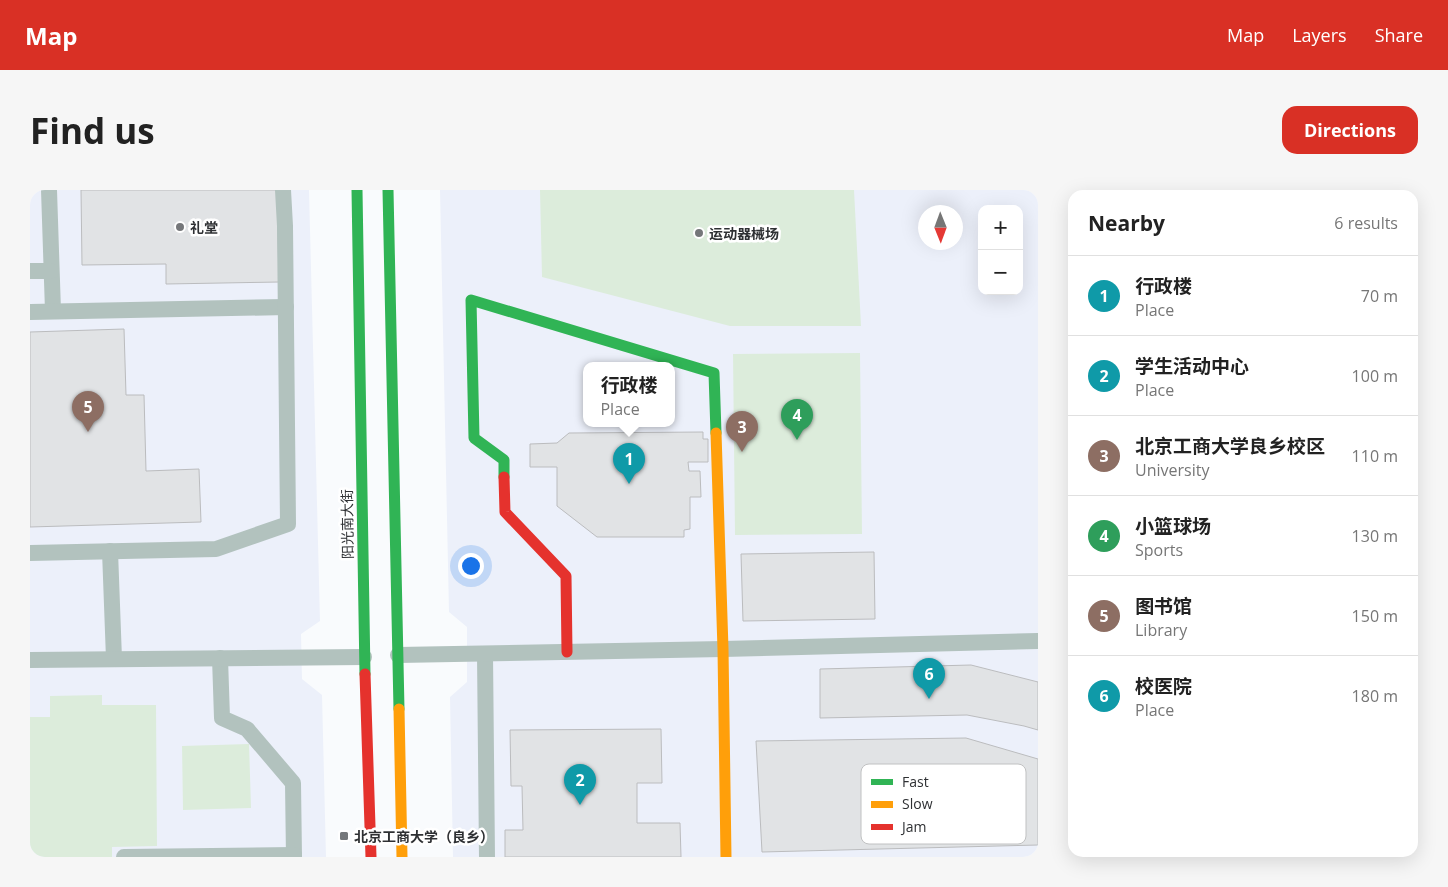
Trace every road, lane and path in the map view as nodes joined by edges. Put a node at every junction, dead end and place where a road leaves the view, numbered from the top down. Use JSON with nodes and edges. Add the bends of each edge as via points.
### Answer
{"nodes":[{"id":1,"x":49,"y":190,"type":"edge"},
{"id":2,"x":283,"y":190,"type":"edge"},
{"id":3,"x":357,"y":190,"type":"edge"},
{"id":4,"x":388,"y":190,"type":"edge"},
{"id":5,"x":51,"y":271,"type":"junction"},
{"id":6,"x":30,"y":272,"type":"edge"},
{"id":7,"x":286,"y":307,"type":"junction"},
{"id":8,"x":53,"y":311,"type":"junction"},
{"id":9,"x":30,"y":312,"type":"edge"},
{"id":10,"x":110,"y":551,"type":"junction"},
{"id":11,"x":30,"y":553,"type":"edge"},
{"id":12,"x":1038,"y":641,"type":"edge"},
{"id":13,"x":723,"y":649,"type":"junction"},
{"id":14,"x":568,"y":652,"type":"junction"},
{"id":15,"x":485,"y":654,"type":"junction"},
{"id":16,"x":398,"y":655,"type":"junction"},
{"id":17,"x":364,"y":657,"type":"junction"},
{"id":18,"x":220,"y":658,"type":"junction"},
{"id":19,"x":114,"y":659,"type":"junction"},
{"id":20,"x":30,"y":660,"type":"edge"},
{"id":21,"x":294,"y":856,"type":"edge"},
{"id":22,"x":124,"y":857,"type":"edge"},
{"id":23,"x":371,"y":857,"type":"edge"},
{"id":24,"x":402,"y":857,"type":"edge"},
{"id":25,"x":487,"y":857,"type":"edge"},
{"id":26,"x":726,"y":857,"type":"edge"}],
"edges":[{"from":1,"to":5,"type":"street"},
{"from":2,"to":7,"type":"street"},
{"from":3,"to":17,"type":"main road","name":"阳光南大街"},
{"from":4,"to":16,"type":"main road"},
{"from":5,"to":6,"type":"street"},
{"from":5,"to":8,"type":"street"},
{"from":7,"to":8,"type":"street"},
{"from":7,"to":10,"type":"street","via":[[288,524],[216,549]]},
{"from":8,"to":9,"type":"street"},
{"from":10,"to":11,"type":"street"},
{"from":10,"to":19,"type":"street"},
{"from":12,"to":13,"type":"street"},
{"from":13,"to":14,"type":"street"},
{"from":13,"to":14,"type":"main road","via":[[714,373],[471,300],[474,438],[504,460],[505,512],[566,576]]},
{"from":13,"to":26,"type":"main road"},
{"from":14,"to":15,"type":"street"},
{"from":15,"to":16,"type":"street"},
{"from":15,"to":25,"type":"street"},
{"from":16,"to":24,"type":"main road"},
{"from":17,"to":18,"type":"street"},
{"from":17,"to":23,"type":"main road","name":"阳光南大街"},
{"from":18,"to":19,"type":"street"},
{"from":18,"to":21,"type":"street","via":[[222,718],[247,729],[293,784]]},
{"from":19,"to":20,"type":"street"},
{"from":21,"to":22,"type":"street"}]}
